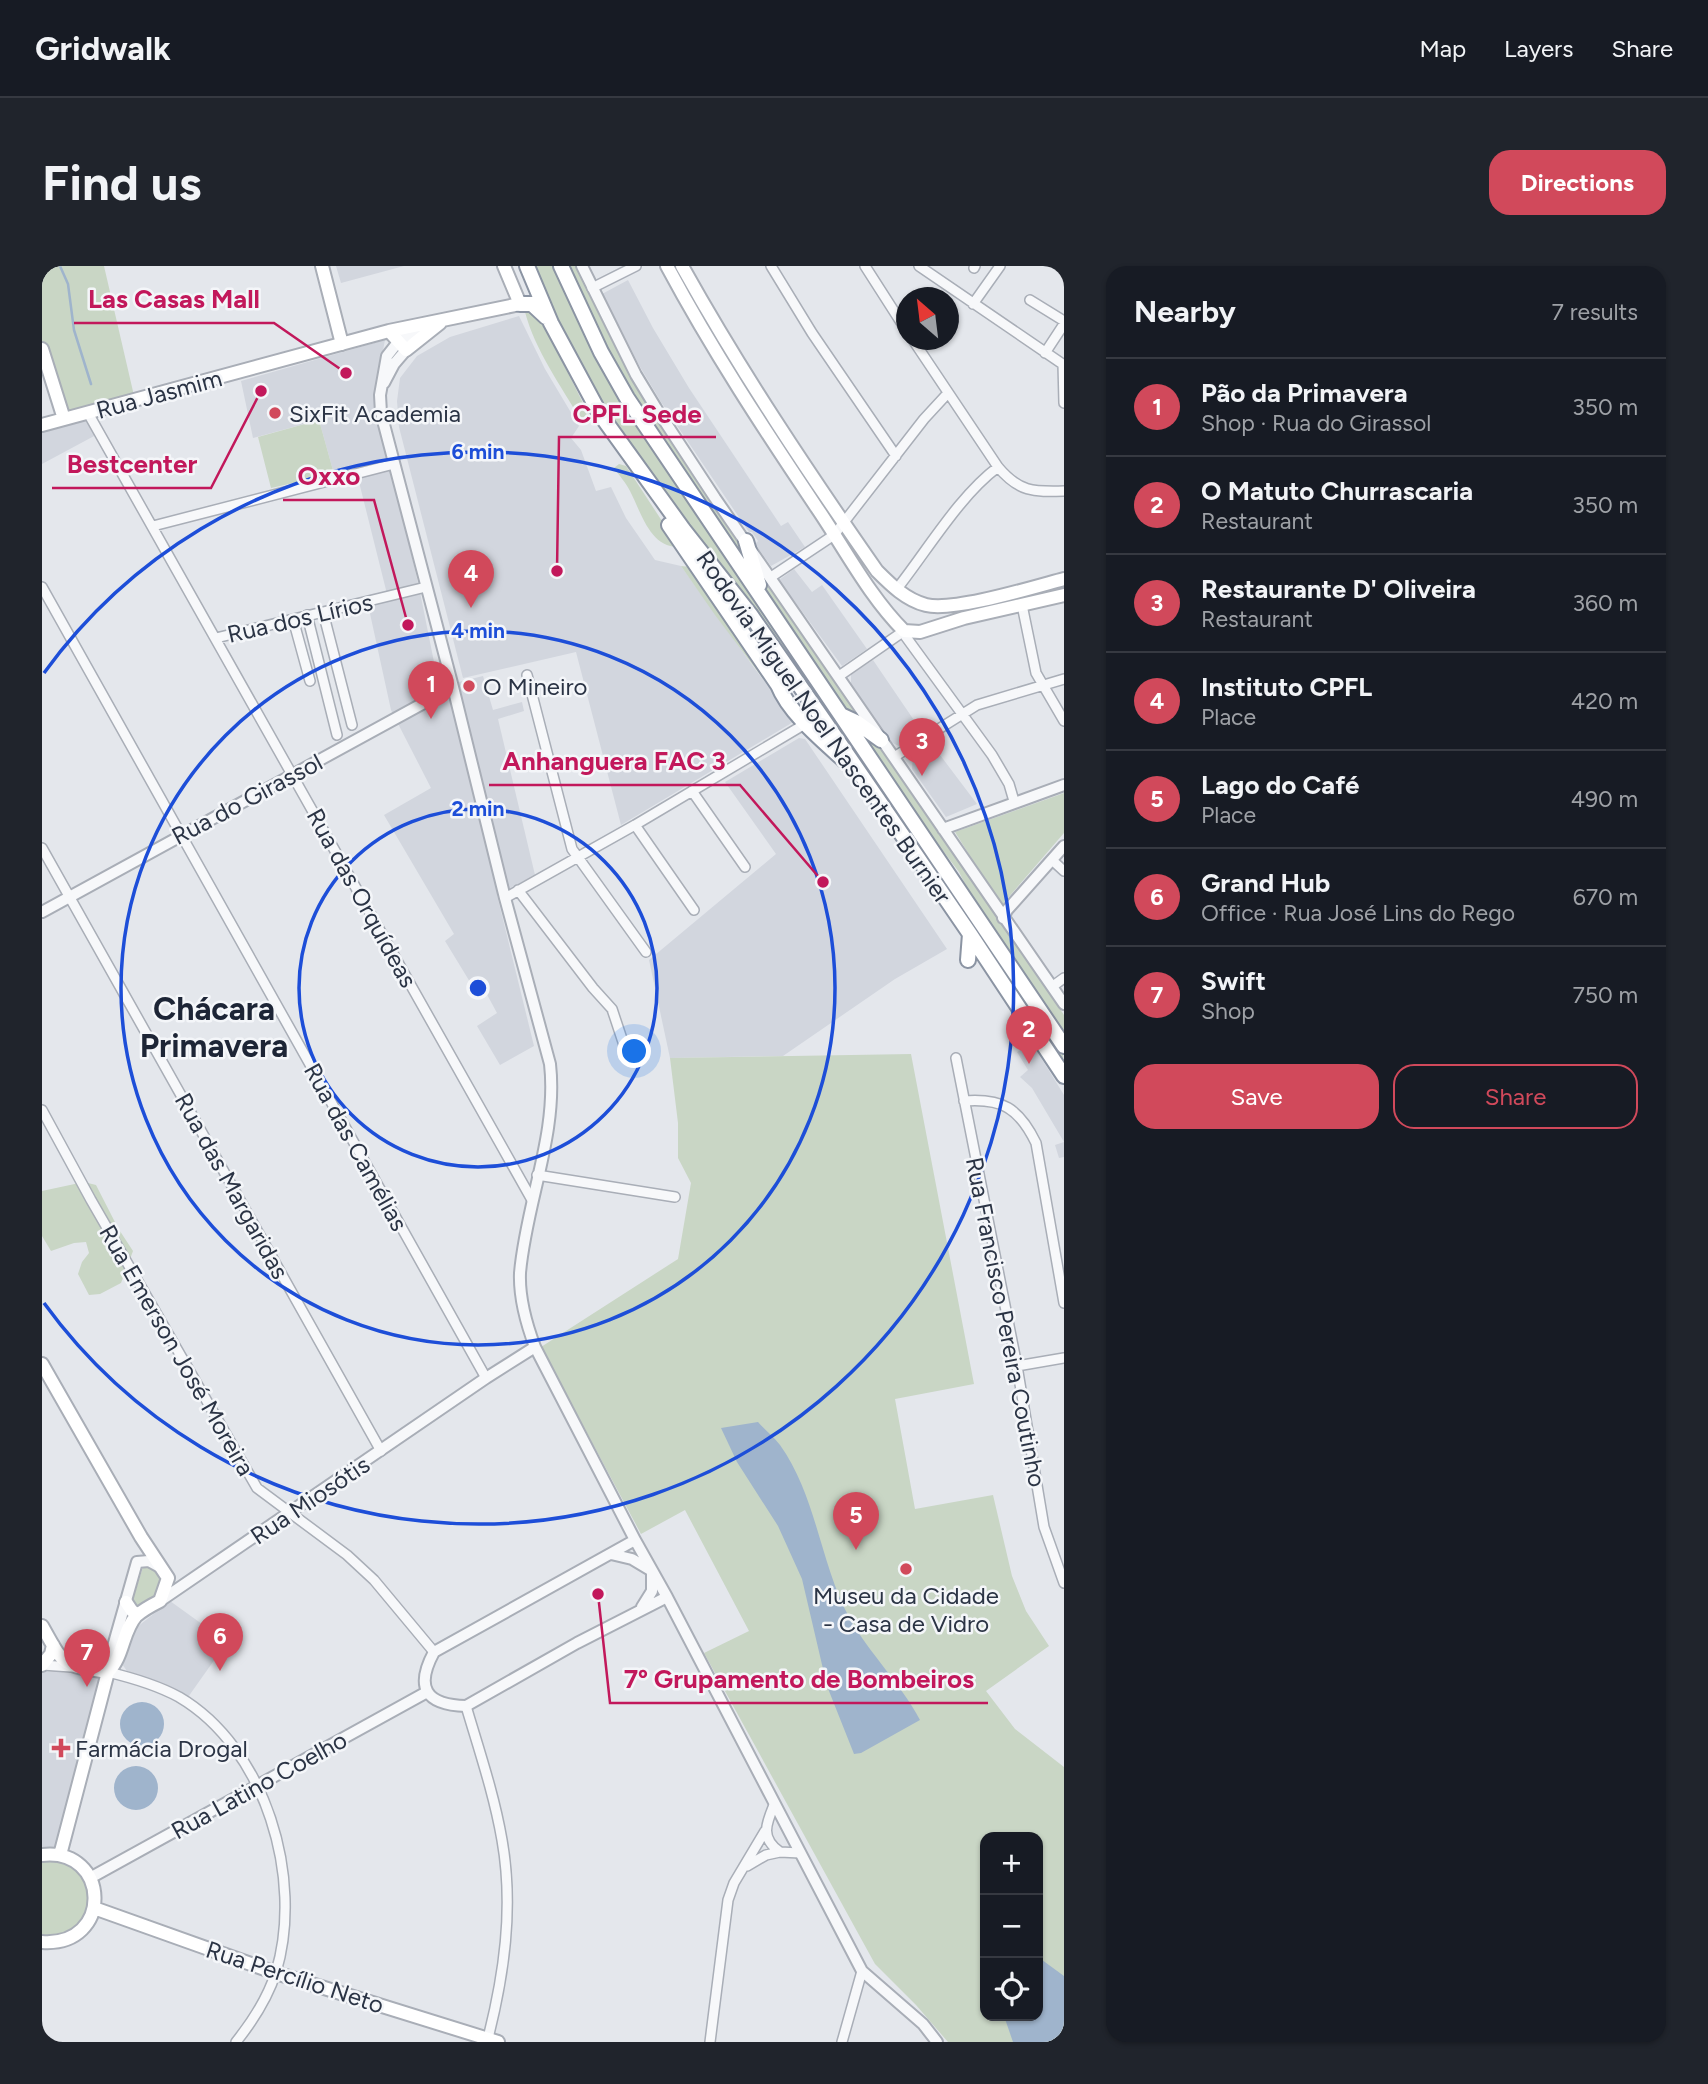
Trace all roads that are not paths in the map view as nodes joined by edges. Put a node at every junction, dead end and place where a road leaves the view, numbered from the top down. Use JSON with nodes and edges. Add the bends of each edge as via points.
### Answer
{"nodes":[{"id":1,"x":322,"y":266,"type":"edge"},
{"id":2,"x":504,"y":266,"type":"edge"},
{"id":3,"x":527,"y":266,"type":"edge"},
{"id":4,"x":561,"y":266,"type":"edge"},
{"id":5,"x":582,"y":266,"type":"edge"},
{"id":6,"x":636,"y":266,"type":"edge"},
{"id":7,"x":667,"y":266,"type":"edge"},
{"id":8,"x":682,"y":266,"type":"edge"},
{"id":9,"x":771,"y":266,"type":"edge"},
{"id":10,"x":865,"y":266,"type":"edge"},
{"id":11,"x":919,"y":266,"type":"edge"},
{"id":12,"x":1000,"y":266,"type":"edge"},
{"id":13,"x":592,"y":288,"type":"junction"},
{"id":14,"x":513,"y":289,"type":"junction"},
{"id":15,"x":1030,"y":300,"type":"dead end"},
{"id":16,"x":520,"y":304,"type":"junction"},
{"id":17,"x":973,"y":304,"type":"junction"},
{"id":18,"x":496,"y":309,"type":"junction"},
{"id":19,"x":896,"y":314,"type":"edge"},
{"id":20,"x":444,"y":320,"type":"junction"},
{"id":21,"x":551,"y":323,"type":"junction"},
{"id":22,"x":1064,"y":323,"type":"edge"},
{"id":23,"x":422,"y":325,"type":"junction"},
{"id":24,"x":389,"y":331,"type":"junction"},
{"id":25,"x":342,"y":344,"type":"junction"},
{"id":26,"x":402,"y":346,"type":"junction"},
{"id":27,"x":42,"y":349,"type":"edge"},
{"id":28,"x":920,"y":350,"type":"edge"},
{"id":29,"x":1045,"y":353,"type":"junction"},
{"id":30,"x":1063,"y":365,"type":"edge"},
{"id":31,"x":948,"y":393,"type":"junction"},
{"id":32,"x":1064,"y":403,"type":"edge"},
{"id":33,"x":88,"y":413,"type":"junction"},
{"id":34,"x":64,"y":419,"type":"junction"},
{"id":35,"x":42,"y":425,"type":"edge"},
{"id":36,"x":627,"y":454,"type":"junction"},
{"id":37,"x":896,"y":456,"type":"junction"},
{"id":38,"x":394,"y":464,"type":"junction"},
{"id":39,"x":998,"y":467,"type":"junction"},
{"id":40,"x":1064,"y":491,"type":"edge"},
{"id":41,"x":844,"y":522,"type":"junction"},
{"id":42,"x":153,"y":526,"type":"junction"},
{"id":43,"x":834,"y":535,"type":"junction"},
{"id":44,"x":746,"y":541,"type":"junction"},
{"id":45,"x":772,"y":578,"type":"junction"},
{"id":46,"x":1064,"y":579,"type":"edge"},
{"id":47,"x":42,"y":587,"type":"edge"},
{"id":48,"x":426,"y":587,"type":"junction"},
{"id":49,"x":900,"y":593,"type":"junction"},
{"id":50,"x":1064,"y":594,"type":"edge"},
{"id":51,"x":764,"y":599,"type":"junction"},
{"id":52,"x":1022,"y":605,"type":"junction"},
{"id":53,"x":933,"y":606,"type":"junction"},
{"id":54,"x":884,"y":608,"type":"junction"},
{"id":55,"x":323,"y":612,"type":"junction"},
{"id":56,"x":307,"y":615,"type":"junction"},
{"id":57,"x":293,"y":619,"type":"junction"},
{"id":58,"x":904,"y":631,"type":"junction"},
{"id":59,"x":925,"y":631,"type":"junction"},
{"id":60,"x":216,"y":638,"type":"junction"},
{"id":61,"x":916,"y":650,"type":"junction"},
{"id":62,"x":803,"y":659,"type":"junction"},
{"id":63,"x":527,"y":675,"type":"dead end"},
{"id":64,"x":838,"y":676,"type":"junction"},
{"id":65,"x":1064,"y":679,"type":"edge"},
{"id":66,"x":310,"y":681,"type":"dead end"},
{"id":67,"x":778,"y":685,"type":"junction"},
{"id":68,"x":798,"y":685,"type":"junction"},
{"id":69,"x":1042,"y":685,"type":"junction"},
{"id":70,"x":453,"y":687,"type":"junction"},
{"id":71,"x":962,"y":713,"type":"junction"},
{"id":72,"x":840,"y":714,"type":"junction"},
{"id":73,"x":1064,"y":721,"type":"edge"},
{"id":74,"x":805,"y":724,"type":"junction"},
{"id":75,"x":352,"y":725,"type":"dead end"},
{"id":76,"x":337,"y":735,"type":"dead end"},
{"id":77,"x":881,"y":740,"type":"junction"},
{"id":78,"x":894,"y":757,"type":"junction"},
{"id":79,"x":292,"y":774,"type":"junction"},
{"id":80,"x":862,"y":778,"type":"junction"},
{"id":81,"x":1064,"y":785,"type":"edge"},
{"id":82,"x":692,"y":791,"type":"junction"},
{"id":83,"x":1014,"y":801,"type":"junction"},
{"id":84,"x":635,"y":825,"type":"junction"},
{"id":85,"x":943,"y":829,"type":"junction"},
{"id":86,"x":180,"y":835,"type":"junction"},
{"id":87,"x":1064,"y":846,"type":"edge"},
{"id":88,"x":42,"y":848,"type":"edge"},
{"id":89,"x":577,"y":858,"type":"junction"},
{"id":90,"x":1052,"y":860,"type":"junction"},
{"id":91,"x":745,"y":867,"type":"dead end"},
{"id":92,"x":1064,"y":871,"type":"edge"},
{"id":93,"x":518,"y":890,"type":"junction"},
{"id":94,"x":70,"y":896,"type":"junction"},
{"id":95,"x":505,"y":898,"type":"junction"},
{"id":96,"x":694,"y":910,"type":"dead end"},
{"id":97,"x":42,"y":912,"type":"edge"},
{"id":98,"x":1003,"y":918,"type":"junction"},
{"id":99,"x":970,"y":934,"type":"junction"},
{"id":100,"x":646,"y":953,"type":"dead end"},
{"id":101,"x":968,"y":960,"type":"dead end"},
{"id":102,"x":1064,"y":978,"type":"edge"},
{"id":103,"x":1053,"y":986,"type":"junction"},
{"id":104,"x":1064,"y":1004,"type":"edge"},
{"id":105,"x":1064,"y":1046,"type":"edge"},
{"id":106,"x":956,"y":1058,"type":"dead end"},
{"id":107,"x":629,"y":1059,"type":"dead end"},
{"id":108,"x":1064,"y":1076,"type":"edge"},
{"id":109,"x":964,"y":1101,"type":"junction"},
{"id":110,"x":42,"y":1110,"type":"edge"},
{"id":111,"x":537,"y":1175,"type":"junction"},
{"id":112,"x":675,"y":1197,"type":"dead end"},
{"id":113,"x":532,"y":1200,"type":"junction"},
{"id":114,"x":1064,"y":1303,"type":"edge"},
{"id":115,"x":535,"y":1347,"type":"junction"},
{"id":116,"x":1064,"y":1358,"type":"edge"},
{"id":117,"x":42,"y":1364,"type":"edge"},
{"id":118,"x":1017,"y":1366,"type":"junction"},
{"id":119,"x":486,"y":1378,"type":"junction"},
{"id":120,"x":381,"y":1451,"type":"junction"},
{"id":121,"x":292,"y":1512,"type":"junction"},
{"id":122,"x":635,"y":1540,"type":"junction"},
{"id":123,"x":611,"y":1554,"type":"junction"},
{"id":124,"x":652,"y":1571,"type":"junction"},
{"id":125,"x":164,"y":1573,"type":"junction"},
{"id":126,"x":1064,"y":1583,"type":"edge"},
{"id":127,"x":183,"y":1585,"type":"junction"},
{"id":128,"x":667,"y":1597,"type":"junction"},
{"id":129,"x":160,"y":1601,"type":"junction"},
{"id":130,"x":126,"y":1602,"type":"junction"},
{"id":131,"x":640,"y":1609,"type":"junction"},
{"id":132,"x":138,"y":1614,"type":"junction"},
{"id":133,"x":42,"y":1626,"type":"edge"},
{"id":134,"x":53,"y":1646,"type":"junction"},
{"id":135,"x":433,"y":1652,"type":"junction"},
{"id":136,"x":42,"y":1665,"type":"edge"},
{"id":137,"x":71,"y":1667,"type":"junction"},
{"id":138,"x":108,"y":1672,"type":"junction"},
{"id":139,"x":427,"y":1692,"type":"junction"},
{"id":140,"x":466,"y":1706,"type":"junction"},
{"id":141,"x":258,"y":1786,"type":"junction"},
{"id":142,"x":775,"y":1805,"type":"junction"},
{"id":143,"x":765,"y":1831,"type":"junction"},
{"id":144,"x":780,"y":1853,"type":"junction"},
{"id":145,"x":800,"y":1853,"type":"junction"},
{"id":146,"x":42,"y":1855,"type":"edge"},
{"id":147,"x":61,"y":1855,"type":"junction"},
{"id":148,"x":743,"y":1869,"type":"junction"},
{"id":149,"x":90,"y":1878,"type":"junction"},
{"id":150,"x":94,"y":1908,"type":"junction"},
{"id":151,"x":42,"y":1942,"type":"edge"},
{"id":152,"x":862,"y":1971,"type":"junction"},
{"id":153,"x":276,"y":1973,"type":"junction"},
{"id":154,"x":491,"y":2041,"type":"edge"},
{"id":155,"x":236,"y":2042,"type":"edge"},
{"id":156,"x":710,"y":2042,"type":"edge"},
{"id":157,"x":842,"y":2042,"type":"edge"},
{"id":158,"x":937,"y":2042,"type":"edge"}],
"edges":[{"from":1,"to":25,"type":"main road"},
{"from":2,"to":14,"type":"main road"},
{"from":3,"to":21,"type":"highway","name":"Rodovia Miguel Noel Nascentes Burnier"},
{"from":4,"to":51,"type":"highway","name":"Rodovia Miguel Noel Nascentes Burnier","via":[[627,398]]},
{"from":5,"to":13,"type":"street"},
{"from":6,"to":13,"type":"street"},
{"from":7,"to":43,"type":"main road","via":[[739,391]]},
{"from":8,"to":41,"type":"main road","via":[[730,352]]},
{"from":9,"to":37,"type":"street"},
{"from":10,"to":19,"type":"street"},
{"from":11,"to":17,"type":"street"},
{"from":12,"to":17,"type":"street"},
{"from":13,"to":44,"type":"street","via":[[636,375]]},
{"from":14,"to":16,"type":"main road"},
{"from":14,"to":18,"type":"main road","via":[[509,300]]},
{"from":15,"to":22,"type":"street"},
{"from":16,"to":18,"type":"main road","name":"Rua Jasmim"},
{"from":16,"to":21,"type":"highway","via":[[532,304]]},
{"from":17,"to":29,"type":"street"},
{"from":18,"to":20,"type":"main road","name":"Rua Jasmim"},
{"from":20,"to":23,"type":"main road","name":"Rua Jasmim"},
{"from":20,"to":26,"type":"main road"},
{"from":21,"to":36,"type":"highway","name":"Rodovia Miguel Noel Nascentes Burnier","via":[[600,415]]},
{"from":22,"to":29,"type":"street"},
{"from":23,"to":24,"type":"main road","name":"Rua Jasmim"},
{"from":23,"to":26,"type":"street"},
{"from":24,"to":25,"type":"main road","name":"Rua Jasmim"},
{"from":24,"to":26,"type":"main road"},
{"from":25,"to":33,"type":"main road","name":"Rua Jasmim"},
{"from":26,"to":38,"type":"street","via":[[385,361],[381,389],[381,413]]},
{"from":27,"to":34,"type":"main road"},
{"from":28,"to":31,"type":"street"},
{"from":29,"to":30,"type":"street"},
{"from":30,"to":32,"type":"street"},
{"from":31,"to":37,"type":"street"},
{"from":31,"to":39,"type":"street"},
{"from":33,"to":34,"type":"main road","name":"Rua Jasmim"},
{"from":33,"to":42,"type":"street","name":"Rua das Orquídeas"},
{"from":34,"to":35,"type":"main road","name":"Rua Jasmim"},
{"from":36,"to":67,"type":"highway","via":[[625,461]]},
{"from":36,"to":68,"type":"highway","name":"Rodovia Miguel Noel Nascentes Burnier","via":[[750,614]]},
{"from":37,"to":41,"type":"street"},
{"from":38,"to":42,"type":"street"},
{"from":38,"to":48,"type":"street"},
{"from":39,"to":40,"type":"street","via":[[1011,482],[1026,489]]},
{"from":39,"to":49,"type":"street","via":[[968,498]]},
{"from":41,"to":43,"type":"street"},
{"from":41,"to":49,"type":"main road","via":[[877,571]]},
{"from":42,"to":60,"type":"street","name":"Rua das Orquídeas"},
{"from":43,"to":45,"type":"street"},
{"from":43,"to":54,"type":"main road"},
{"from":44,"to":45,"type":"street"},
{"from":44,"to":51,"type":"highway"},
{"from":45,"to":64,"type":"street"},
{"from":46,"to":53,"type":"main road"},
{"from":47,"to":86,"type":"street","name":"Rua das Camélias"},
{"from":48,"to":55,"type":"street","name":"Rua dos Lírios"},
{"from":48,"to":70,"type":"street"},
{"from":49,"to":53,"type":"main road"},
{"from":49,"to":54,"type":"main road","via":[[888,599]]},
{"from":50,"to":52,"type":"main road"},
{"from":51,"to":62,"type":"highway","name":"Rodovia Miguel Noel Nascentes Burnier"},
{"from":52,"to":59,"type":"main road"},
{"from":52,"to":69,"type":"street"},
{"from":53,"to":59,"type":"main road","via":[[936,617]]},
{"from":54,"to":58,"type":"main road"},
{"from":55,"to":56,"type":"street","name":"Rua dos Lírios"},
{"from":55,"to":75,"type":"street"},
{"from":56,"to":57,"type":"street","name":"Rua dos Lírios"},
{"from":56,"to":76,"type":"street"},
{"from":57,"to":60,"type":"street","name":"Rua dos Lírios"},
{"from":57,"to":66,"type":"street"},
{"from":58,"to":59,"type":"main road"},
{"from":58,"to":61,"type":"street"},
{"from":58,"to":64,"type":"street"},
{"from":59,"to":61,"type":"street","via":[[915,643]]},
{"from":60,"to":79,"type":"street","name":"Rua das Orquídeas"},
{"from":61,"to":71,"type":"street"},
{"from":62,"to":68,"type":"highway","via":[[805,670]]},
{"from":62,"to":72,"type":"highway","name":"Rodovia Miguel Noel Nascentes Burnier"},
{"from":63,"to":89,"type":"street"},
{"from":64,"to":77,"type":"street"},
{"from":65,"to":69,"type":"street"},
{"from":67,"to":68,"type":"highway"},
{"from":67,"to":74,"type":"highway"},
{"from":68,"to":80,"type":"highway","name":"Rodovia Miguel Noel Nascentes Burnier"},
{"from":69,"to":71,"type":"street"},
{"from":69,"to":73,"type":"street"},
{"from":70,"to":79,"type":"street","name":"Rua do Girassol"},
{"from":70,"to":95,"type":"street"},
{"from":71,"to":78,"type":"street"},
{"from":71,"to":83,"type":"street","via":[[992,755]]},
{"from":72,"to":77,"type":"highway"},
{"from":72,"to":105,"type":"highway","name":"Rodovia Miguel Noel Nascentes Burnier"},
{"from":74,"to":80,"type":"highway"},
{"from":74,"to":82,"type":"street"},
{"from":77,"to":78,"type":"street"},
{"from":78,"to":85,"type":"street"},
{"from":79,"to":86,"type":"street","name":"Rua do Girassol"},
{"from":79,"to":113,"type":"street","name":"Rua das Orquídeas"},
{"from":80,"to":99,"type":"highway","name":"Rodovia Miguel Noel Nascentes Burnier"},
{"from":81,"to":83,"type":"street"},
{"from":82,"to":84,"type":"street"},
{"from":82,"to":91,"type":"street"},
{"from":83,"to":85,"type":"street"},
{"from":84,"to":89,"type":"street"},
{"from":84,"to":96,"type":"street"},
{"from":85,"to":98,"type":"street"},
{"from":86,"to":94,"type":"street","name":"Rua do Girassol"},
{"from":86,"to":119,"type":"street","name":"Rua das Camélias"},
{"from":87,"to":90,"type":"street"},
{"from":88,"to":94,"type":"street","name":"Rua das Margaridas"},
{"from":89,"to":93,"type":"street"},
{"from":89,"to":100,"type":"street"},
{"from":90,"to":92,"type":"street"},
{"from":90,"to":98,"type":"street"},
{"from":93,"to":95,"type":"street"},
{"from":93,"to":107,"type":"street","via":[[610,1006]]},
{"from":94,"to":97,"type":"street","name":"Rua do Girassol"},
{"from":94,"to":120,"type":"street","name":"Rua das Margaridas"},
{"from":95,"to":111,"type":"street","via":[[551,1075],[550,1117]]},
{"from":98,"to":103,"type":"street"},
{"from":99,"to":101,"type":"highway"},
{"from":99,"to":108,"type":"highway","name":"Rodovia Miguel Noel Nascentes Burnier"},
{"from":102,"to":103,"type":"street"},
{"from":103,"to":104,"type":"street"},
{"from":106,"to":109,"type":"street","name":"Rua Francisco Pereira Coutinho"},
{"from":109,"to":114,"type":"street","via":[[1003,1104],[1030,1129]]},
{"from":109,"to":118,"type":"street","name":"Rua Francisco Pereira Coutinho"},
{"from":110,"to":121,"type":"street","name":"Rua Emerson José Moreira","via":[[257,1488]]},
{"from":111,"to":112,"type":"street"},
{"from":111,"to":113,"type":"street"},
{"from":113,"to":115,"type":"street","via":[[520,1274],[524,1311]]},
{"from":115,"to":119,"type":"street","name":"Rua Miosótis"},
{"from":115,"to":122,"type":"street"},
{"from":116,"to":118,"type":"street"},
{"from":117,"to":125,"type":"main road"},
{"from":118,"to":126,"type":"street","name":"Rua Francisco Pereira Coutinho","via":[[1044,1527]]},
{"from":119,"to":120,"type":"street","name":"Rua Miosótis"},
{"from":120,"to":121,"type":"street","name":"Rua Miosótis"},
{"from":121,"to":127,"type":"street","name":"Rua Miosótis"},
{"from":121,"to":135,"type":"street","name":"Rua Emerson José Moreira","via":[[374,1580]]},
{"from":122,"to":123,"type":"street"},
{"from":122,"to":124,"type":"street"},
{"from":123,"to":124,"type":"street"},
{"from":123,"to":135,"type":"street"},
{"from":124,"to":128,"type":"street"},
{"from":124,"to":131,"type":"street","via":[[652,1591]]},
{"from":125,"to":127,"type":"street","via":[[176,1585]]},
{"from":125,"to":129,"type":"main road"},
{"from":125,"to":130,"type":"street","via":[[149,1561],[138,1562]]},
{"from":127,"to":129,"type":"street","name":"Rua Miosótis"},
{"from":128,"to":131,"type":"street"},
{"from":128,"to":142,"type":"street"},
{"from":129,"to":132,"type":"main road","name":"Rua Miosótis"},
{"from":130,"to":132,"type":"main road"},
{"from":130,"to":138,"type":"street"},
{"from":131,"to":140,"type":"street"},
{"from":132,"to":138,"type":"main road","via":[[117,1663]]},
{"from":133,"to":134,"type":"main road"},
{"from":134,"to":136,"type":"main road"},
{"from":134,"to":137,"type":"main road"},
{"from":135,"to":139,"type":"street","via":[[423,1678]]},
{"from":136,"to":137,"type":"street"},
{"from":137,"to":138,"type":"main road"},
{"from":138,"to":141,"type":"street","via":[[155,1685],[181,1699],[227,1738]]},
{"from":138,"to":147,"type":"main road"},
{"from":139,"to":140,"type":"street","via":[[451,1706]]},
{"from":139,"to":141,"type":"street","name":"Rua Latino Coelho"},
{"from":140,"to":154,"type":"street","via":[[491,1790],[506,1881],[505,1955]]},
{"from":141,"to":149,"type":"street","name":"Rua Latino Coelho"},
{"from":141,"to":153,"type":"street","via":[[274,1832],[285,1891]]},
{"from":142,"to":143,"type":"street"},
{"from":142,"to":145,"type":"street"},
{"from":143,"to":144,"type":"street","via":[[768,1842]]},
{"from":143,"to":148,"type":"street"},
{"from":144,"to":145,"type":"street"},
{"from":144,"to":148,"type":"street","via":[[758,1858]]},
{"from":145,"to":152,"type":"street"},
{"from":146,"to":147,"type":"main road"},
{"from":147,"to":149,"type":"main road","via":[[78,1863]]},
{"from":148,"to":156,"type":"street","via":[[728,1900]]},
{"from":149,"to":150,"type":"main road"},
{"from":150,"to":151,"type":"main road","via":[[75,1936]]},
{"from":150,"to":153,"type":"main road","name":"Rua Percílio Neto"},
{"from":152,"to":157,"type":"street"},
{"from":152,"to":158,"type":"street"},
{"from":153,"to":154,"type":"main road","name":"Rua Percílio Neto"},
{"from":153,"to":155,"type":"street"}]}
